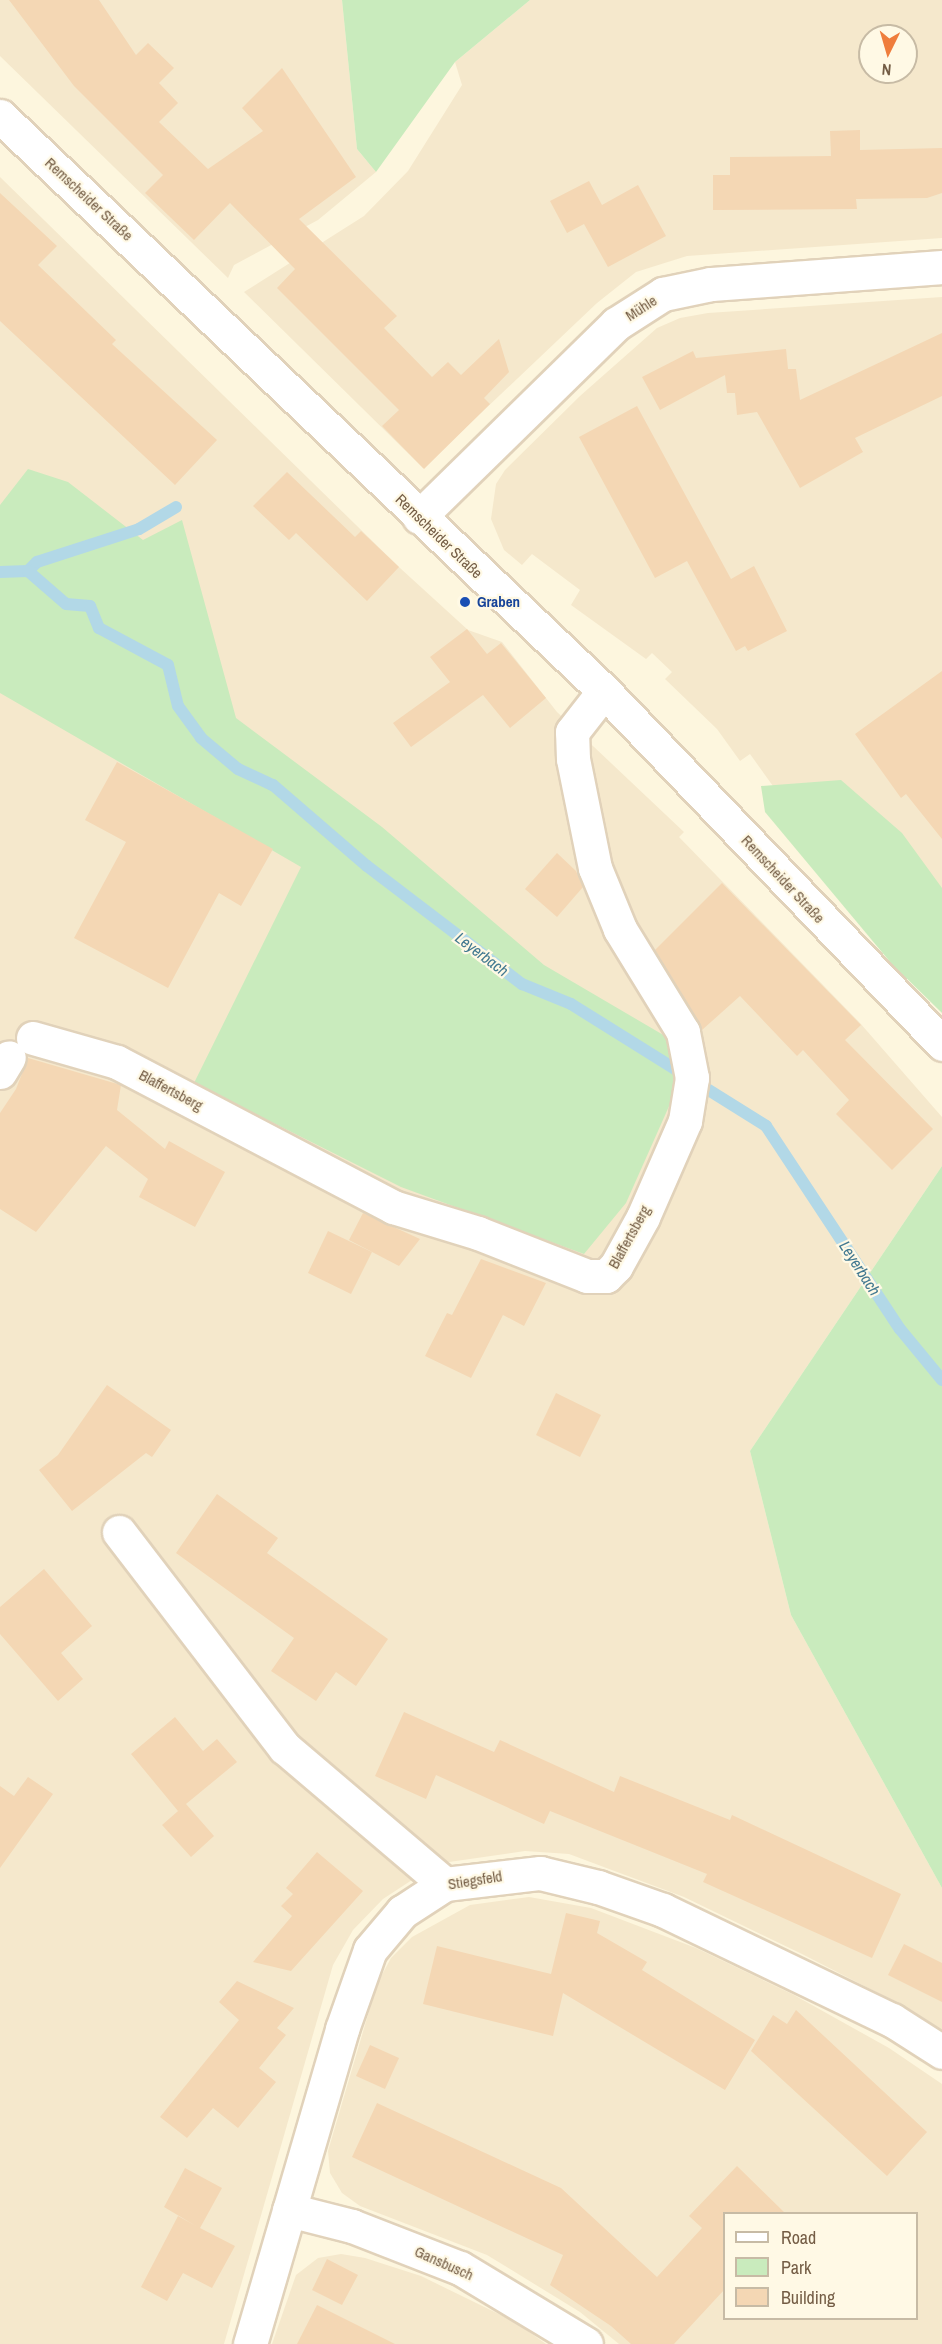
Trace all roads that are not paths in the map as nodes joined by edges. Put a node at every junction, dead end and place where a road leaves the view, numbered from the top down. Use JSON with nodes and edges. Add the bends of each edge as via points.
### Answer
{"nodes":[{"id":1,"x":0,"y":116,"type":"edge"},
{"id":2,"x":942,"y":267,"type":"edge"},
{"id":3,"x":419,"y":517,"type":"junction"},
{"id":4,"x":604,"y":691,"type":"junction"},
{"id":5,"x":942,"y":1044,"type":"edge"},
{"id":6,"x":14,"y":1056,"type":"edge"},
{"id":7,"x":118,"y":1532,"type":"dead end"},
{"id":8,"x":444,"y":1884,"type":"junction"},
{"id":9,"x":942,"y":2052,"type":"edge"},
{"id":10,"x":289,"y":2210,"type":"junction"},
{"id":11,"x":250,"y":2344,"type":"edge"},
{"id":12,"x":586,"y":2344,"type":"edge"}],
"edges":[{"from":1,"to":3,"type":"street","name":"Remscheider Straße","via":[[208,310]]},
{"from":2,"to":3,"type":"street","name":"Mühle","via":[[711,284],[663,294],[616,324]]},
{"from":3,"to":4,"type":"street","name":"Remscheider Straße"},
{"from":4,"to":5,"type":"street","name":"Remscheider Straße"},
{"from":4,"to":6,"type":"street","name":"Blaffertsberg","via":[[572,732],[573,759],[595,868],[620,929],[683,1032],[690,1055],[691,1098],[643,1217],[616,1266],[606,1276],[587,1276],[478,1233],[393,1207],[117,1062]]},
{"from":7,"to":8,"type":"street","via":[[285,1748]]},
{"from":8,"to":9,"type":"street","name":"Stiegsfeld","via":[[540,1873],[598,1887],[705,1930],[892,2020]]},
{"from":8,"to":10,"type":"street","name":"Stiegsfeld","via":[[402,1912],[370,1950],[342,2029]]},
{"from":10,"to":11,"type":"street","name":"Stiegsfeld"},
{"from":10,"to":12,"type":"street","name":"Gansbusch","via":[[352,2226],[460,2268]]}]}
